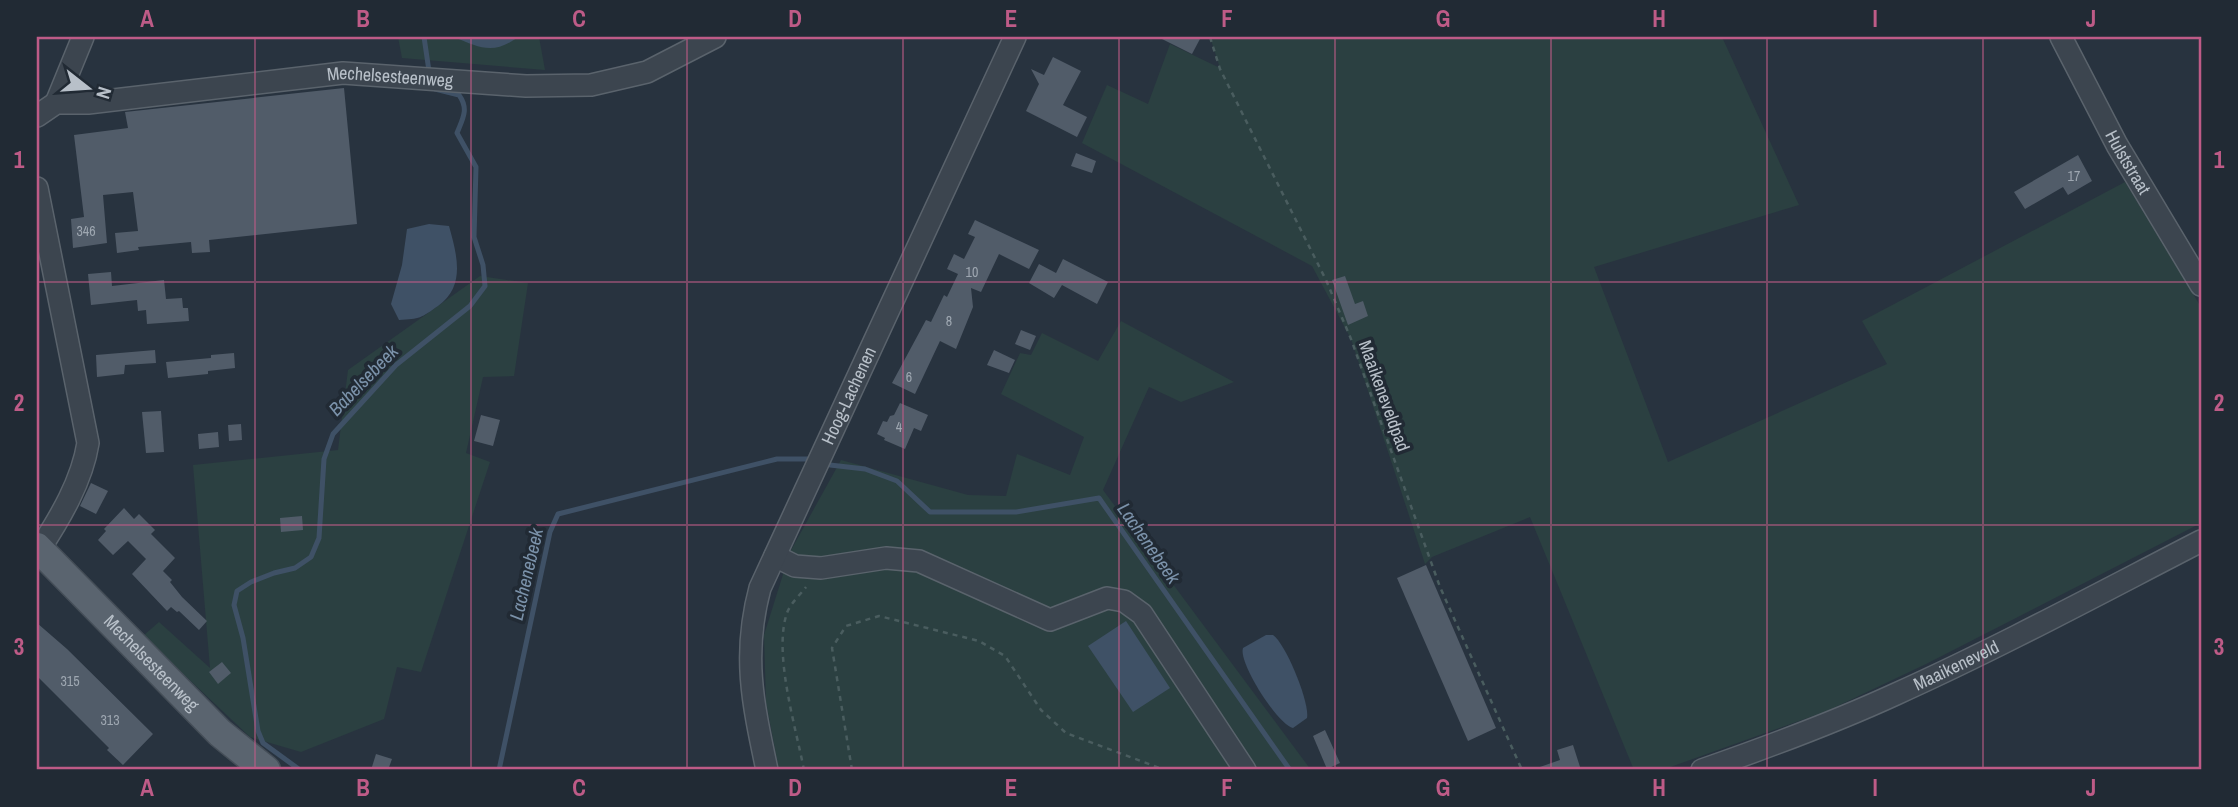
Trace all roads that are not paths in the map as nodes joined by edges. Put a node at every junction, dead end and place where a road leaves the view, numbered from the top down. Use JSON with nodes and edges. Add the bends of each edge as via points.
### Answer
{"nodes":[{"id":1,"x":83,"y":37,"type":"edge"},
{"id":2,"x":715,"y":37,"type":"edge"},
{"id":3,"x":1015,"y":37,"type":"edge"},
{"id":4,"x":2061,"y":37,"type":"edge"},
{"id":5,"x":56,"y":103,"type":"junction"},
{"id":6,"x":37,"y":116,"type":"edge"},
{"id":7,"x":37,"y":188,"type":"edge"},
{"id":8,"x":2201,"y":285,"type":"edge"},
{"id":9,"x":2201,"y":541,"type":"edge"},
{"id":10,"x":38,"y":549,"type":"edge"},
{"id":11,"x":775,"y":556,"type":"junction"},
{"id":12,"x":266,"y":770,"type":"edge"},
{"id":13,"x":767,"y":770,"type":"edge"},
{"id":14,"x":1245,"y":770,"type":"edge"},
{"id":15,"x":1702,"y":770,"type":"edge"}],
"edges":[{"from":1,"to":5,"type":"street"},
{"from":2,"to":5,"type":"street","name":"Mechelsesteenweg","via":[[647,72],[591,85],[526,86],[343,73]]},
{"from":3,"to":11,"type":"street","name":"Hoog-Lachenen"},
{"from":4,"to":8,"type":"street","name":"Hulststraat","via":[[2117,145]]},
{"from":5,"to":6,"type":"street"},
{"from":7,"to":10,"type":"street","name":"Mechelsesteenweg","via":[[88,443],[85,463],[57,522]]},
{"from":9,"to":15,"type":"street","name":"Maaikeneveld","via":[[1895,695]]},
{"from":10,"to":12,"type":"main road","name":"Mechelsesteenweg","via":[[220,733]]},
{"from":11,"to":13,"type":"street","name":"Hoog-Lachenen","via":[[760,588],[750,639],[751,694]]},
{"from":11,"to":14,"type":"street","via":[[795,566],[821,568],[886,558],[919,561],[1051,620],[1107,598],[1124,601],[1142,614]]}]}
